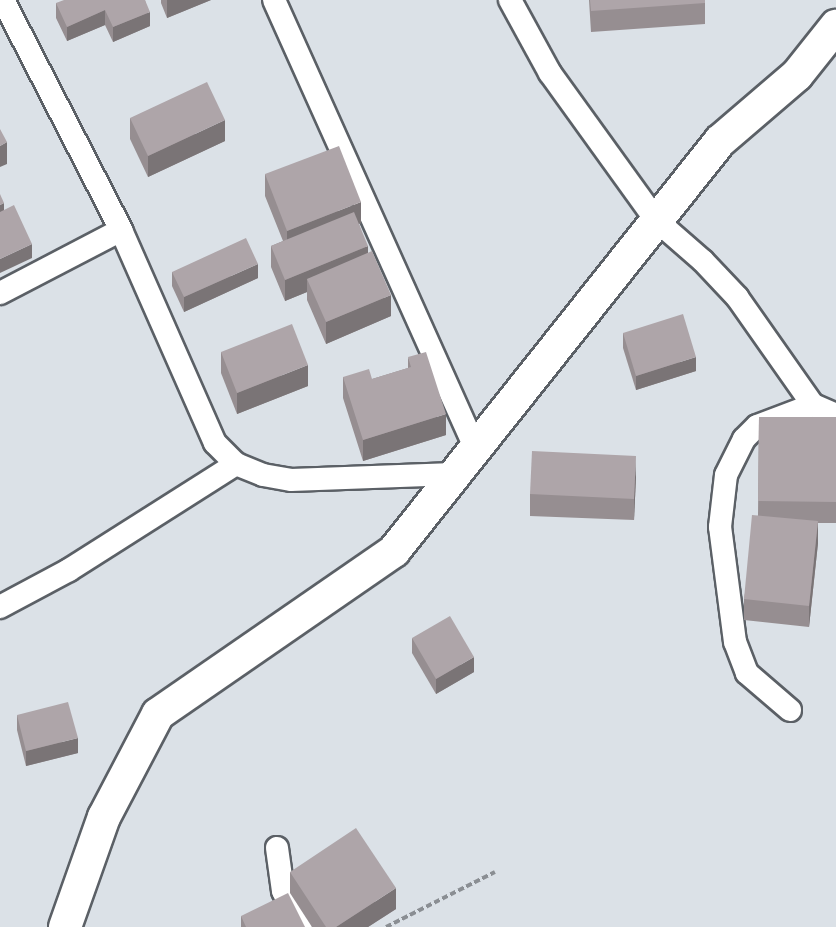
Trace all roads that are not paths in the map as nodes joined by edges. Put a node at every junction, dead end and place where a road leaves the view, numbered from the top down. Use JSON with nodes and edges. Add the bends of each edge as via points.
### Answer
{"nodes":[{"id":1,"x":3,"y":0,"type":"edge"},
{"id":2,"x":274,"y":0,"type":"edge"},
{"id":3,"x":510,"y":0,"type":"edge"},
{"id":4,"x":836,"y":26,"type":"edge"},
{"id":5,"x":656,"y":220,"type":"junction"},
{"id":6,"x":121,"y":230,"type":"junction"},
{"id":7,"x":0,"y":293,"type":"edge"},
{"id":8,"x":813,"y":405,"type":"junction"},
{"id":9,"x":836,"y":416,"type":"edge"},
{"id":10,"x":475,"y":447,"type":"junction"},
{"id":11,"x":236,"y":464,"type":"junction"},
{"id":12,"x":447,"y":485,"type":"junction"},
{"id":13,"x":0,"y":608,"type":"edge"},
{"id":14,"x":790,"y":710,"type":"dead end"},
{"id":15,"x":277,"y":848,"type":"dead end"},
{"id":16,"x":65,"y":927,"type":"edge"},
{"id":17,"x":301,"y":927,"type":"edge"}],
"edges":[{"from":1,"to":6,"type":"street"},
{"from":2,"to":10,"type":"street"},
{"from":3,"to":5,"type":"street","via":[[550,73]]},
{"from":4,"to":5,"type":"street","via":[[797,75],[720,141]]},
{"from":5,"to":8,"type":"street","via":[[738,297]]},
{"from":5,"to":10,"type":"street"},
{"from":6,"to":7,"type":"street"},
{"from":6,"to":11,"type":"street","via":[[215,443]]},
{"from":8,"to":9,"type":"street"},
{"from":8,"to":14,"type":"street","via":[[757,426],[744,439],[726,475],[720,527],[735,642],[747,673]]},
{"from":10,"to":12,"type":"street"},
{"from":11,"to":12,"type":"street","via":[[263,475],[291,480]]},
{"from":11,"to":13,"type":"street","via":[[69,570]]},
{"from":12,"to":16,"type":"street","via":[[394,551],[159,714],[104,817]]},
{"from":15,"to":17,"type":"street","via":[[283,891]]}]}
